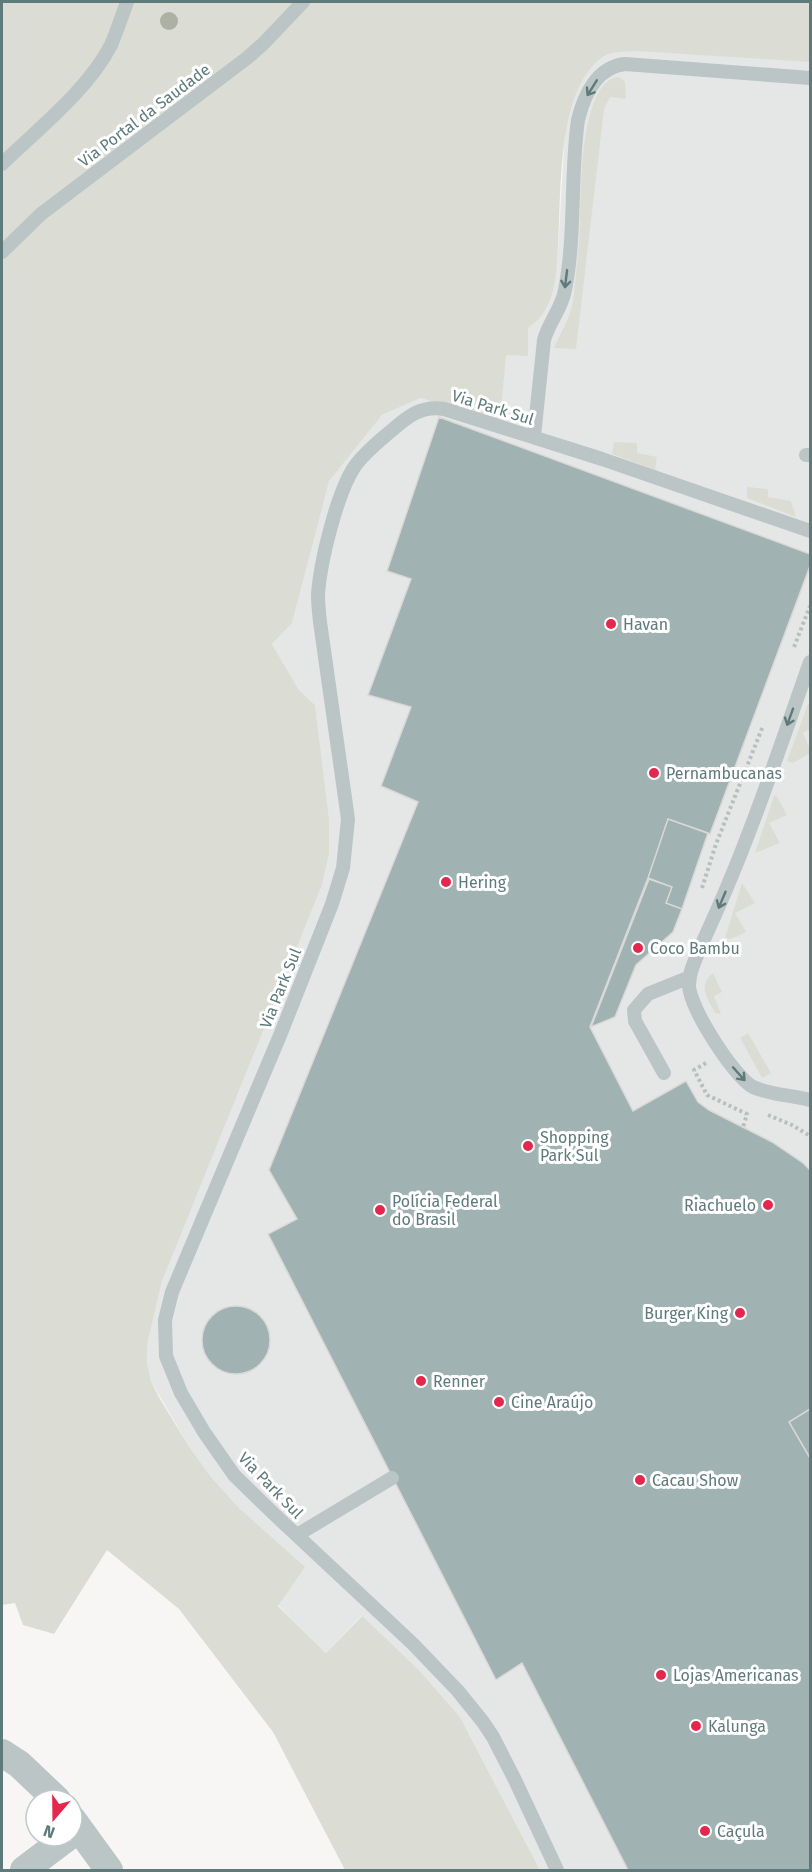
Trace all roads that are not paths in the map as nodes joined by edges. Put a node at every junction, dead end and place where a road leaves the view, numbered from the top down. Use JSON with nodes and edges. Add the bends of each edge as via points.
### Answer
{"nodes":[{"id":1,"x":127,"y":2,"type":"edge"},
{"id":2,"x":303,"y":2,"type":"edge"},
{"id":3,"x":810,"y":78,"type":"edge"},
{"id":4,"x":2,"y":164,"type":"edge"},
{"id":5,"x":2,"y":252,"type":"edge"},
{"id":6,"x":534,"y":436,"type":"junction"},
{"id":7,"x":810,"y":531,"type":"edge"},
{"id":8,"x":810,"y":662,"type":"edge"},
{"id":9,"x":690,"y":977,"type":"junction"},
{"id":10,"x":664,"y":1073,"type":"dead end"},
{"id":11,"x":810,"y":1100,"type":"edge"},
{"id":12,"x":392,"y":1478,"type":"dead end"},
{"id":13,"x":297,"y":1535,"type":"junction"},
{"id":14,"x":2,"y":1753,"type":"edge"},
{"id":15,"x":44,"y":1788,"type":"edge"},
{"id":16,"x":84,"y":1842,"type":"edge"},
{"id":17,"x":50,"y":1848,"type":"edge"},
{"id":18,"x":24,"y":1870,"type":"edge"},
{"id":19,"x":109,"y":1870,"type":"edge"},
{"id":20,"x":557,"y":1870,"type":"edge"}],
"edges":[{"from":1,"to":4,"type":"lane","via":[[111,44],[98,65]]},
{"from":2,"to":5,"type":"lane","name":"Via Portal da Saudade","via":[[247,58],[40,214]]},
{"from":3,"to":6,"type":"lane","one_way":true,"via":[[618,65],[604,72],[588,92],[577,127],[567,279],[560,307],[544,340]]},
{"from":6,"to":7,"type":"lane","name":"Via Park Sul"},
{"from":6,"to":13,"type":"lane","name":"Via Park Sul","via":[[444,409],[414,413],[369,450],[354,468],[342,495],[323,564],[318,606],[348,819],[342,868],[332,904],[280,1034],[179,1274],[164,1333],[174,1379],[204,1432],[234,1475]]},
{"from":8,"to":9,"type":"lane","one_way":true,"via":[[731,878]]},
{"from":9,"to":10,"type":"lane","via":[[648,994],[634,1010],[635,1021]]},
{"from":9,"to":11,"type":"lane","one_way":true,"via":[[690,992],[697,1010],[741,1078],[762,1090]]},
{"from":12,"to":13,"type":"lane"},
{"from":13,"to":20,"type":"lane","name":"Via Park Sul","via":[[413,1644],[472,1707],[494,1737]]},
{"from":14,"to":15,"type":"street"},
{"from":16,"to":19,"type":"street"},
{"from":17,"to":18,"type":"street"}]}
